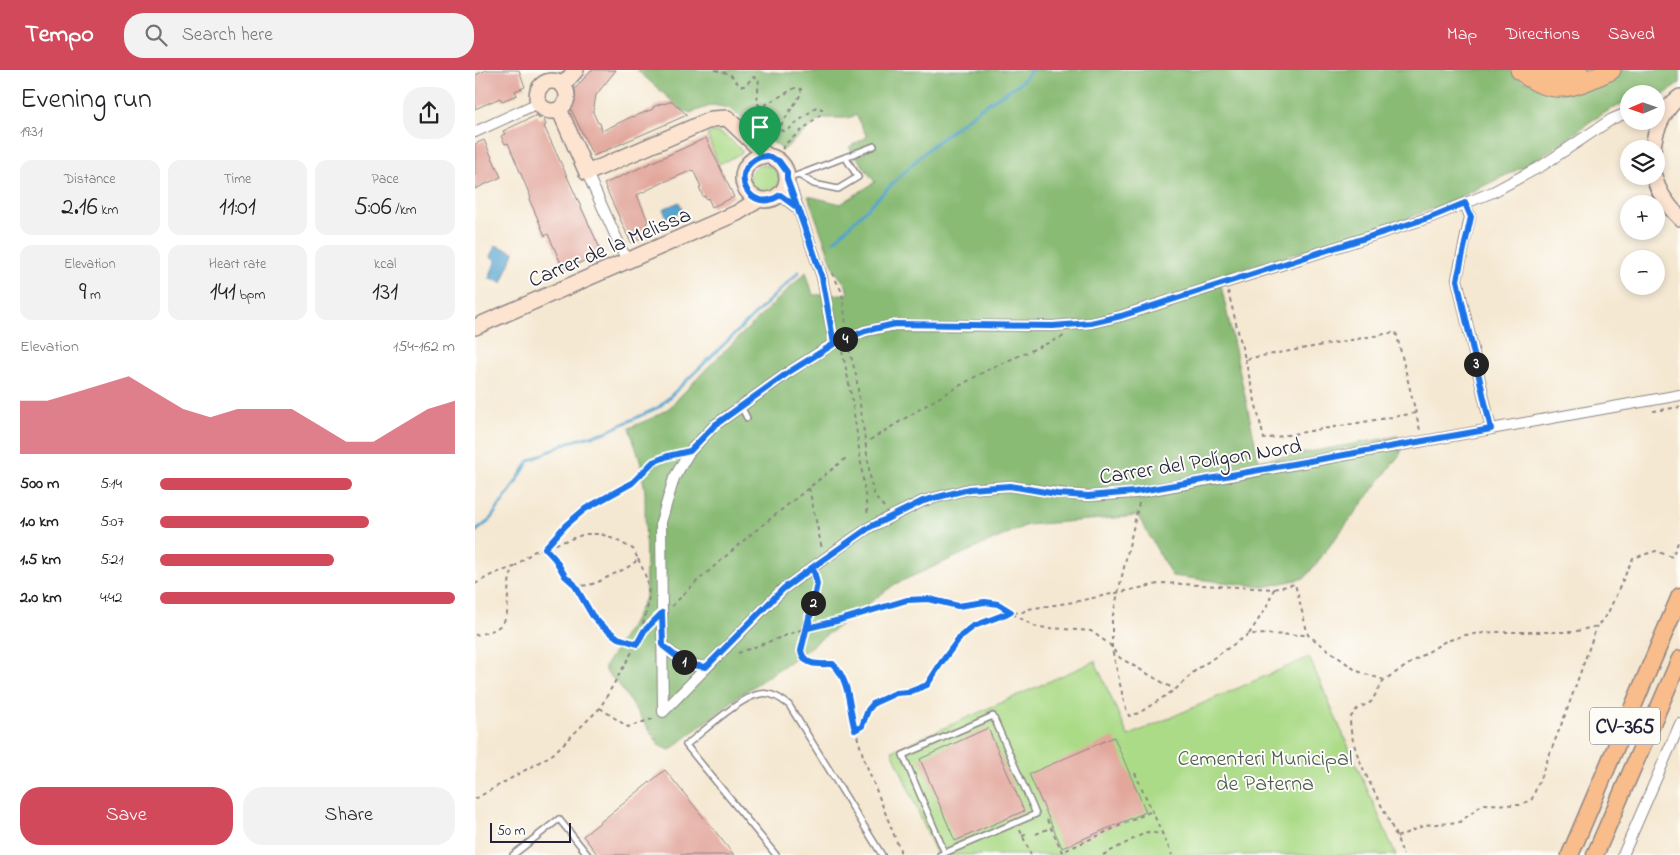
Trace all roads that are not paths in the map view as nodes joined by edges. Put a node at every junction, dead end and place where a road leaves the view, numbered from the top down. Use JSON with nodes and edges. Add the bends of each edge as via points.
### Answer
{"nodes":[{"id":1,"x":576,"y":70,"type":"edge"},
{"id":2,"x":1520,"y":70,"type":"edge"},
{"id":3,"x":1540,"y":70,"type":"edge"},
{"id":4,"x":1578,"y":70,"type":"edge"},
{"id":5,"x":1611,"y":70,"type":"edge"},
{"id":6,"x":545,"y":75,"type":"edge"},
{"id":7,"x":563,"y":85,"type":"junction"},
{"id":8,"x":1680,"y":97,"type":"edge"},
{"id":9,"x":537,"y":103,"type":"junction"},
{"id":10,"x":559,"y":109,"type":"junction"},
{"id":11,"x":1665,"y":110,"type":"edge"},
{"id":12,"x":1620,"y":116,"type":"edge"},
{"id":13,"x":475,"y":132,"type":"edge"},
{"id":14,"x":874,"y":146,"type":"dead end"},
{"id":15,"x":774,"y":154,"type":"junction"},
{"id":16,"x":845,"y":157,"type":"junction"},
{"id":17,"x":587,"y":173,"type":"junction"},
{"id":18,"x":793,"y":177,"type":"junction"},
{"id":19,"x":1657,"y":185,"type":"edge"},
{"id":20,"x":780,"y":195,"type":"junction"},
{"id":21,"x":758,"y":200,"type":"junction"},
{"id":22,"x":1465,"y":203,"type":"junction"},
{"id":23,"x":799,"y":209,"type":"junction"},
{"id":24,"x":1680,"y":218,"type":"edge"},
{"id":25,"x":627,"y":261,"type":"junction"},
{"id":26,"x":475,"y":327,"type":"edge"},
{"id":27,"x":840,"y":341,"type":"junction"},
{"id":28,"x":1680,"y":395,"type":"edge"},
{"id":29,"x":741,"y":406,"type":"junction"},
{"id":30,"x":747,"y":418,"type":"dead end"},
{"id":31,"x":1491,"y":429,"type":"junction"},
{"id":32,"x":1680,"y":596,"type":"edge"},
{"id":33,"x":663,"y":646,"type":"junction"},
{"id":34,"x":1680,"y":659,"type":"edge"},
{"id":35,"x":706,"y":667,"type":"junction"},
{"id":36,"x":1680,"y":724,"type":"edge"},
{"id":37,"x":943,"y":854,"type":"edge"},
{"id":38,"x":513,"y":855,"type":"edge"},
{"id":39,"x":589,"y":855,"type":"edge"},
{"id":40,"x":776,"y":855,"type":"edge"},
{"id":41,"x":882,"y":855,"type":"edge"},
{"id":42,"x":1570,"y":855,"type":"edge"},
{"id":43,"x":1595,"y":855,"type":"edge"},
{"id":44,"x":1623,"y":855,"type":"edge"}],
"edges":[{"from":1,"to":7,"type":"street"},
{"from":2,"to":5,"type":"highway","via":[[1531,80],[1559,88]]},
{"from":3,"to":4,"type":"highway","via":[[1556,74]]},
{"from":6,"to":7,"type":"street"},
{"from":6,"to":9,"type":"street","via":[[537,89]]},
{"from":7,"to":10,"type":"street","via":[[566,103]]},
{"from":8,"to":11,"type":"street"},
{"from":9,"to":10,"type":"street","via":[[551,112]]},
{"from":9,"to":13,"type":"street"},
{"from":10,"to":17,"type":"street"},
{"from":12,"to":22,"type":"street","via":[[1543,165]]},
{"from":14,"to":16,"type":"lane"},
{"from":15,"to":17,"type":"street","via":[[727,118],[712,119]]},
{"from":15,"to":18,"type":"street"},
{"from":15,"to":21,"type":"street","via":[[753,160],[745,171],[744,185]]},
{"from":16,"to":18,"type":"lane"},
{"from":16,"to":18,"type":"lane","via":[[858,177],[839,189]]},
{"from":17,"to":25,"type":"street"},
{"from":18,"to":20,"type":"street"},
{"from":18,"to":23,"type":"street"},
{"from":19,"to":24,"type":"street","via":[[1668,206]]},
{"from":20,"to":21,"type":"street","via":[[770,200]]},
{"from":20,"to":23,"type":"street"},
{"from":21,"to":25,"type":"street","name":"Carrer de la Melissa","via":[[737,213]]},
{"from":22,"to":27,"type":"street","via":[[1431,217],[1091,323],[1053,326],[895,324]]},
{"from":22,"to":31,"type":"street","via":[[1471,217],[1457,280]]},
{"from":23,"to":27,"type":"street"},
{"from":25,"to":26,"type":"street","name":"Carrer de la Melissa"},
{"from":27,"to":29,"type":"street"},
{"from":28,"to":31,"type":"street","name":"Carrer del Polígon Nord"},
{"from":29,"to":30,"type":"lane"},
{"from":29,"to":33,"type":"street","via":[[715,425],[690,451],[674,478],[661,522]]},
{"from":31,"to":35,"type":"street","name":"Carrer del Polígon Nord","via":[[1135,492],[1088,496],[1010,486],[969,489],[923,501],[870,527],[783,589]]},
{"from":32,"to":42,"type":"main road","number":"CV-365"},
{"from":33,"to":35,"type":"street","via":[[686,664]]},
{"from":33,"to":35,"type":"street","name":"Carrer del Polígon Nord","via":[[663,712]]},
{"from":34,"to":43,"type":"main road","number":"CV-365"},
{"from":36,"to":44,"type":"street"},
{"from":37,"to":37,"type":"lane","via":[[1036,814],[993,716],[903,755]]},
{"from":38,"to":39,"type":"lane","via":[[559,818]]},
{"from":40,"to":41,"type":"lane","via":[[686,745],[745,699],[761,694],[774,695],[789,705]]}]}
